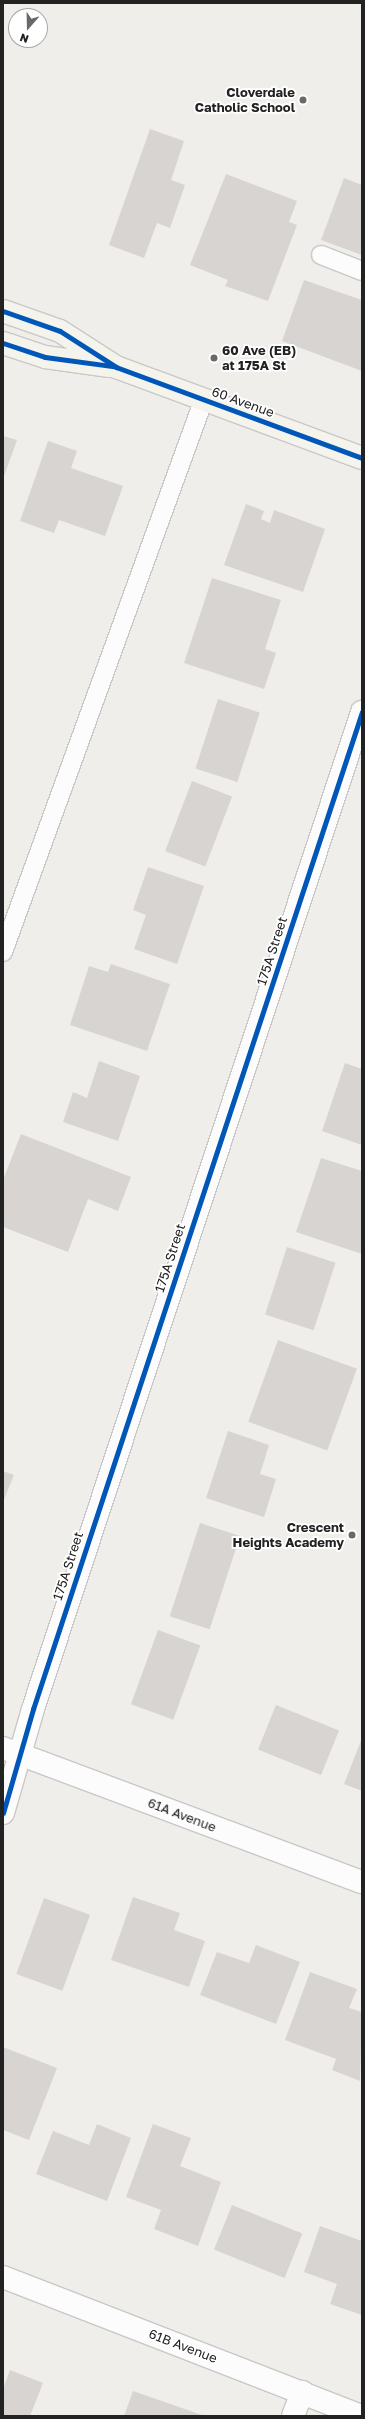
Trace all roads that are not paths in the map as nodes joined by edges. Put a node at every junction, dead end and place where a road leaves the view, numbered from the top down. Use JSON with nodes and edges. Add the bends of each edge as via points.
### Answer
{"nodes":[{"id":1,"x":321,"y":255,"type":"dead end"},
{"id":2,"x":362,"y":271,"type":"edge"},
{"id":3,"x":3,"y":311,"type":"edge"},
{"id":4,"x":3,"y":343,"type":"edge"},
{"id":5,"x":116,"y":367,"type":"junction"},
{"id":6,"x":204,"y":399,"type":"junction"},
{"id":7,"x":362,"y":458,"type":"edge"},
{"id":8,"x":362,"y":712,"type":"edge"},
{"id":9,"x":3,"y":952,"type":"edge"},
{"id":10,"x":11,"y":1751,"type":"edge"},
{"id":11,"x":3,"y":1813,"type":"edge"},
{"id":12,"x":362,"y":1882,"type":"edge"},
{"id":13,"x":3,"y":2277,"type":"edge"},
{"id":14,"x":302,"y":2392,"type":"junction"},
{"id":15,"x":293,"y":2416,"type":"edge"},
{"id":16,"x":362,"y":2416,"type":"edge"}],
"edges":[{"from":1,"to":2,"type":"lane"},
{"from":3,"to":5,"type":"street","name":"60 Avenue","via":[[60,331]]},
{"from":4,"to":5,"type":"street","name":"60 Avenue","via":[[45,357]]},
{"from":5,"to":6,"type":"street","name":"60 Avenue"},
{"from":6,"to":7,"type":"street","name":"60 Avenue"},
{"from":6,"to":9,"type":"lane"},
{"from":8,"to":10,"type":"street","name":"175A Street"},
{"from":10,"to":11,"type":"street","name":"175A Street"},
{"from":10,"to":12,"type":"street","name":"61A Avenue"},
{"from":13,"to":14,"type":"street","name":"61B Avenue"},
{"from":14,"to":15,"type":"street"},
{"from":14,"to":16,"type":"street","name":"61B Avenue"}]}
